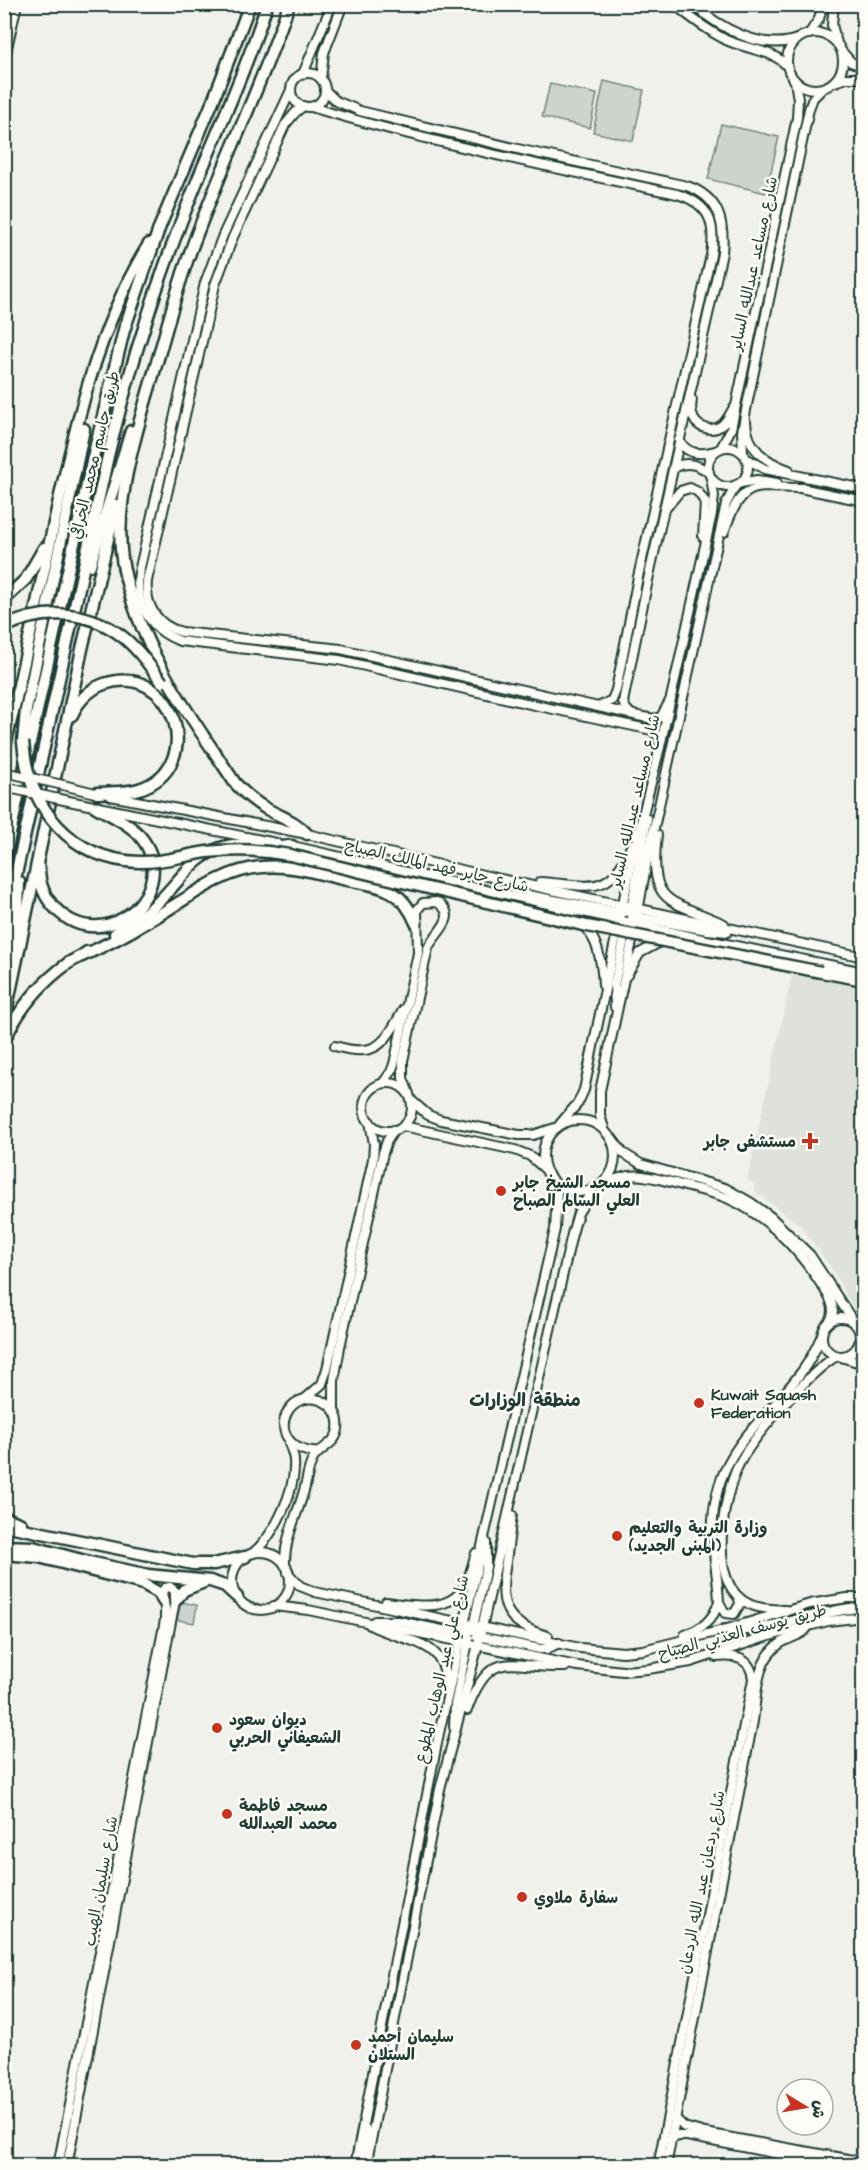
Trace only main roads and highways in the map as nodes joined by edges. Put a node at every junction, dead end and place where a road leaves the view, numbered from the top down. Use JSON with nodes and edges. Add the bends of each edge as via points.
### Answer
{"nodes":[{"id":1,"x":250,"y":4,"type":"edge"},
{"id":2,"x":267,"y":4,"type":"edge"},
{"id":3,"x":290,"y":4,"type":"edge"},
{"id":4,"x":160,"y":226,"type":"junction"},
{"id":5,"x":95,"y":363,"type":"junction"},
{"id":6,"x":157,"y":364,"type":"junction"},
{"id":7,"x":139,"y":421,"type":"junction"},
{"id":8,"x":56,"y":514,"type":"junction"},
{"id":9,"x":79,"y":590,"type":"junction"},
{"id":10,"x":4,"y":600,"type":"edge"},
{"id":11,"x":4,"y":627,"type":"edge"},
{"id":12,"x":39,"y":701,"type":"junction"},
{"id":13,"x":197,"y":728,"type":"junction"},
{"id":14,"x":65,"y":732,"type":"junction"},
{"id":15,"x":4,"y":750,"type":"edge"},
{"id":16,"x":97,"y":793,"type":"road end"},
{"id":17,"x":96,"y":807,"type":"road end"},
{"id":18,"x":4,"y":816,"type":"edge"},
{"id":19,"x":306,"y":834,"type":"road end"},
{"id":20,"x":292,"y":846,"type":"road end"},
{"id":21,"x":39,"y":850,"type":"junction"},
{"id":22,"x":302,"y":858,"type":"junction"},
{"id":23,"x":4,"y":861,"type":"edge"},
{"id":24,"x":16,"y":873,"type":"junction"},
{"id":25,"x":417,"y":922,"type":"road end"},
{"id":26,"x":4,"y":929,"type":"edge"},
{"id":27,"x":108,"y":939,"type":"junction"},
{"id":28,"x":19,"y":950,"type":"junction"},
{"id":29,"x":82,"y":956,"type":"junction"},
{"id":30,"x":864,"y":980,"type":"edge"},
{"id":31,"x":4,"y":985,"type":"edge"},
{"id":32,"x":4,"y":992,"type":"edge"},
{"id":33,"x":4,"y":1021,"type":"edge"},
{"id":34,"x":4,"y":1041,"type":"edge"},
{"id":35,"x":4,"y":1517,"type":"edge"},
{"id":36,"x":4,"y":1525,"type":"edge"},
{"id":37,"x":35,"y":1531,"type":"junction"},
{"id":38,"x":10,"y":1545,"type":"edge"},
{"id":39,"x":4,"y":1554,"type":"edge"},
{"id":40,"x":249,"y":1555,"type":"road end"},
{"id":41,"x":88,"y":1569,"type":"junction"},
{"id":42,"x":134,"y":1572,"type":"junction"},
{"id":43,"x":210,"y":1581,"type":"junction"},
{"id":44,"x":237,"y":1597,"type":"road end"},
{"id":45,"x":163,"y":1600,"type":"road end"},
{"id":46,"x":176,"y":1601,"type":"road end"},
{"id":47,"x":864,"y":1607,"type":"edge"},
{"id":48,"x":724,"y":1630,"type":"road end"}],
"edges":[{"from":1,"to":4,"type":"highway","name":"طريق جاسم محمد الخرافي"},
{"from":2,"to":9,"type":"highway","name":"طريق جاسم محمد الخرافي","via":[[139,338]]},
{"from":3,"to":6,"type":"highway","via":[[190,252]]},
{"from":4,"to":5,"type":"highway","via":[[137,263]]},
{"from":4,"to":12,"type":"highway","name":"طريق جاسم محمد الخرافي","via":[[109,386]]},
{"from":5,"to":8,"type":"highway"},
{"from":5,"to":22,"type":"highway","bridge":true,"via":[[26,710],[23,742],[36,796],[64,833],[87,849],[113,859],[155,862],[235,850]]},
{"from":6,"to":7,"type":"highway"},
{"from":6,"to":9,"type":"highway","via":[[125,446],[98,543]]},
{"from":7,"to":13,"type":"highway","via":[[121,522],[124,570],[133,607],[151,650]]},
{"from":7,"to":14,"type":"highway","via":[[129,448]]},
{"from":8,"to":10,"type":"highway","via":[[42,553],[26,579]]},
{"from":8,"to":15,"type":"highway"},
{"from":9,"to":24,"type":"highway","name":"طريق جاسم محمد الخرافي"},
{"from":11,"to":13,"type":"highway","bridge":true,"via":[[50,614],[84,617],[119,634]]},
{"from":12,"to":18,"type":"highway"},
{"from":12,"to":23,"type":"highway","name":"طريق جاسم محمد الخرافي"},
{"from":13,"to":19,"type":"highway","via":[[237,784],[258,804],[297,824]]},
{"from":14,"to":16,"type":"highway","via":[[82,699],[101,685],[113,682],[148,686],[172,713],[177,747],[167,769],[137,789]]},
{"from":14,"to":21,"type":"highway"},
{"from":17,"to":21,"type":"highway","via":[[137,833],[151,860],[147,893],[126,918],[100,926],[74,923],[63,916],[41,885]]},
{"from":20,"to":27,"type":"highway","via":[[243,844],[209,852],[189,867],[154,906]]},
{"from":21,"to":28,"type":"highway"},
{"from":22,"to":27,"type":"highway","via":[[261,862],[209,878]]},
{"from":22,"to":30,"type":"highway","bridge":true,"via":[[587,926]]},
{"from":24,"to":26,"type":"highway","name":"طريق جاسم محمد الخرافي"},
{"from":24,"to":31,"type":"highway","via":[[19,900]]},
{"from":25,"to":29,"type":"highway","via":[[406,902],[389,890],[294,868],[263,866],[221,878],[112,943]]},
{"from":27,"to":29,"type":"highway"},
{"from":28,"to":32,"type":"highway"},
{"from":28,"to":33,"type":"highway"},
{"from":29,"to":34,"type":"highway","via":[[33,994]]},
{"from":35,"to":37,"type":"highway"},
{"from":36,"to":37,"type":"highway"},
{"from":37,"to":40,"type":"highway","via":[[193,1564],[214,1564]]},
{"from":38,"to":42,"type":"highway"},
{"from":39,"to":41,"type":"highway","via":[[29,1555]]},
{"from":41,"to":42,"type":"highway"},
{"from":41,"to":45,"type":"highway","via":[[149,1586]]},
{"from":42,"to":43,"type":"highway"},
{"from":43,"to":44,"type":"highway","via":[[225,1586]]},
{"from":43,"to":46,"type":"highway","via":[[184,1590]]},
{"from":47,"to":48,"type":"main road","via":[[761,1628]]}]}
